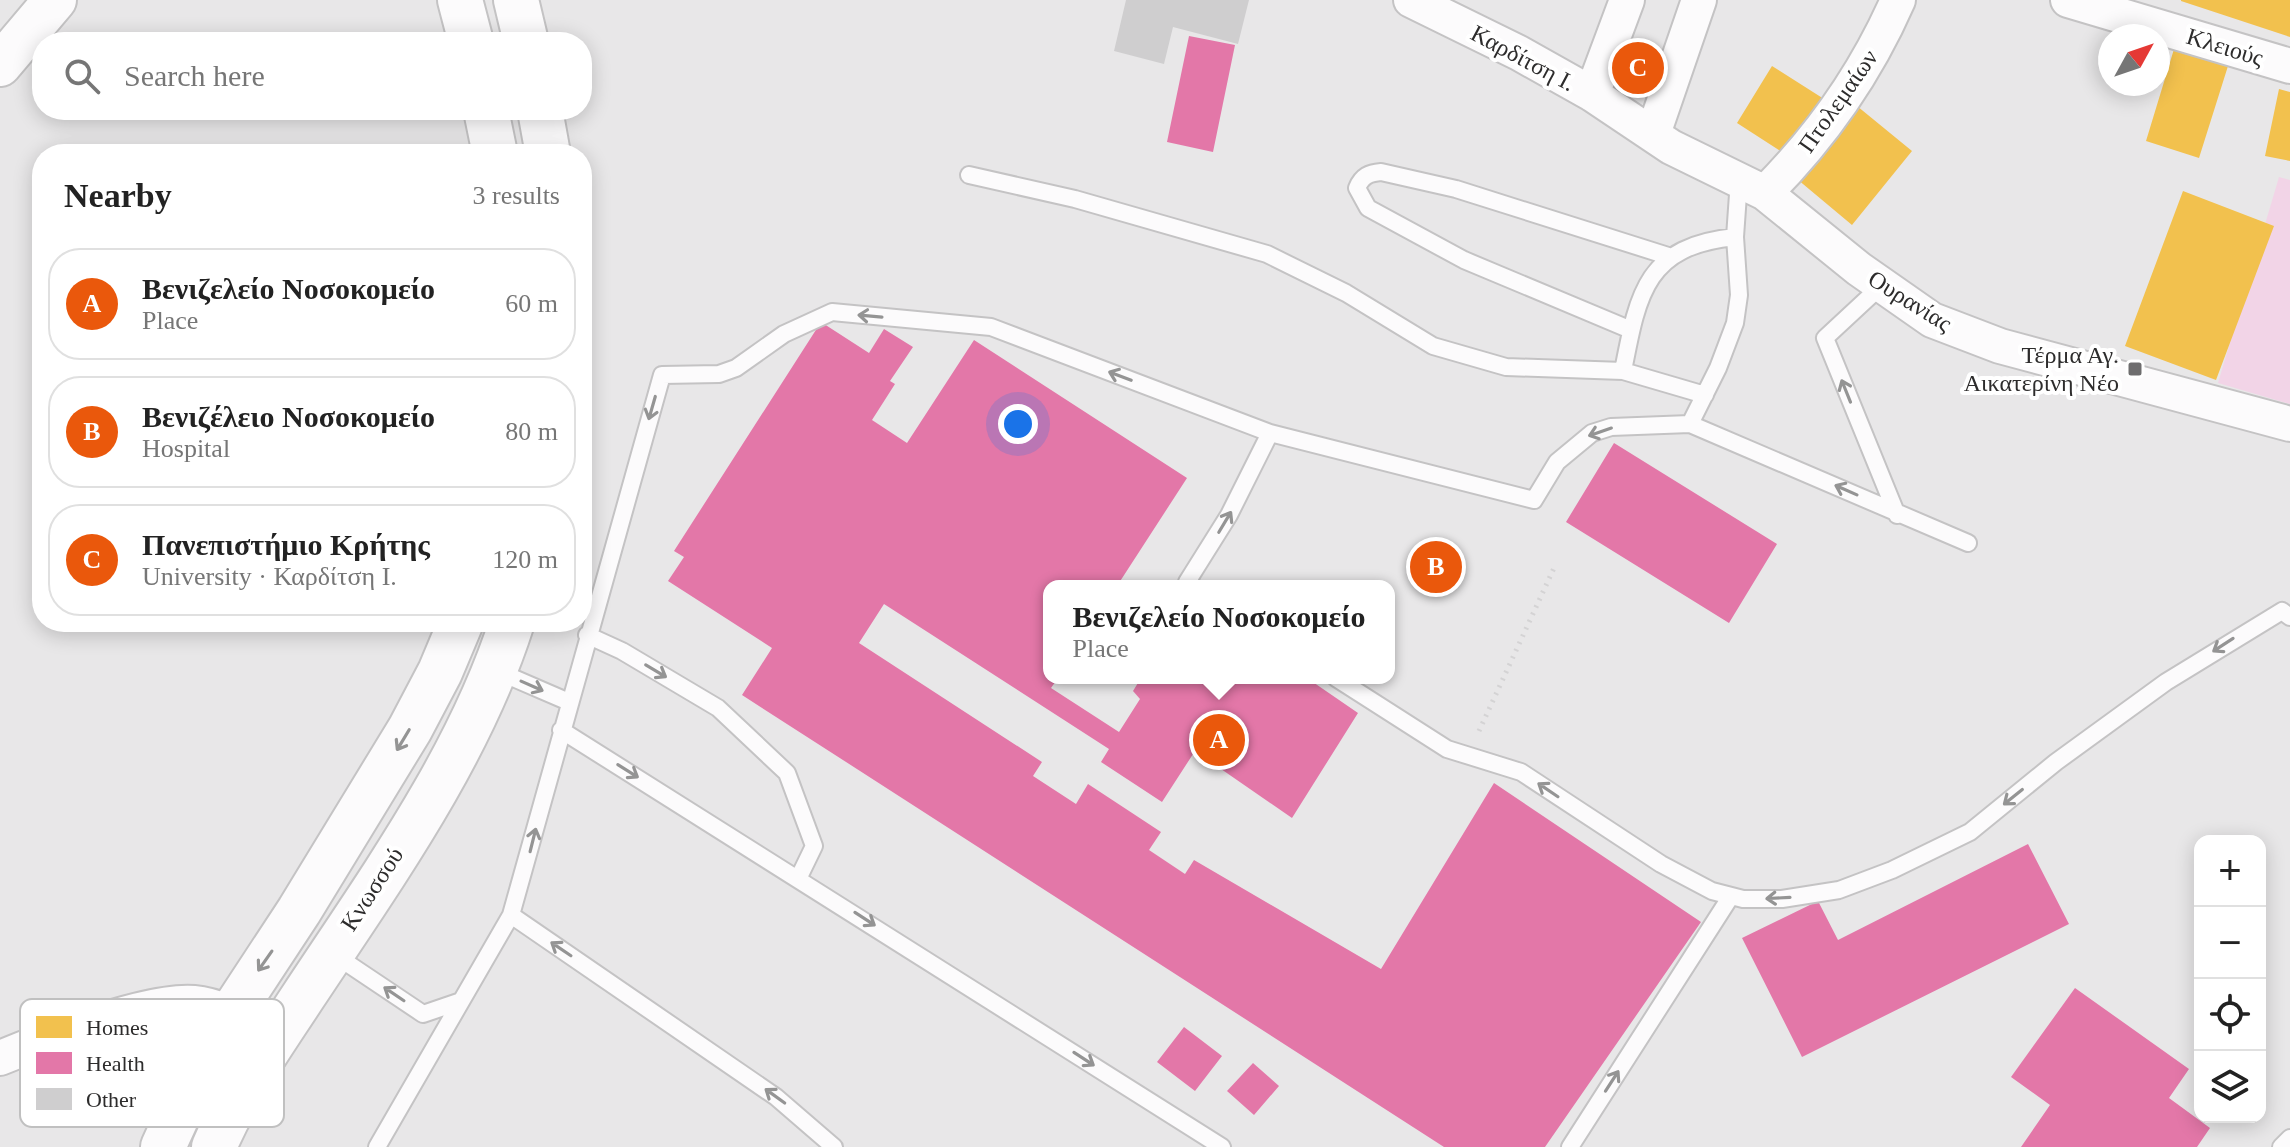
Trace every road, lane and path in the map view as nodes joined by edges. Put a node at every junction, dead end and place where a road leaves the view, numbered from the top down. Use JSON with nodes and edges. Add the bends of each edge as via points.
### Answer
{"nodes":[{"id":1,"x":55,"y":0,"type":"edge"},
{"id":2,"x":460,"y":0,"type":"edge"},
{"id":3,"x":516,"y":0,"type":"edge"},
{"id":4,"x":1411,"y":0,"type":"edge"},
{"id":5,"x":1627,"y":0,"type":"edge"},
{"id":6,"x":1699,"y":0,"type":"edge"},
{"id":7,"x":1898,"y":0,"type":"edge"},
{"id":8,"x":2068,"y":0,"type":"edge"},
{"id":9,"x":468,"y":32,"type":"edge"},
{"id":10,"x":524,"y":32,"type":"edge"},
{"id":11,"x":0,"y":65,"type":"edge"},
{"id":12,"x":2290,"y":66,"type":"edge"},
{"id":13,"x":1592,"y":94,"type":"junction"},
{"id":14,"x":488,"y":120,"type":"edge"},
{"id":15,"x":542,"y":120,"type":"edge"},
{"id":16,"x":1653,"y":134,"type":"junction"},
{"id":17,"x":493,"y":144,"type":"edge"},
{"id":18,"x":546,"y":144,"type":"edge"},
{"id":19,"x":969,"y":175,"type":"dead end"},
{"id":20,"x":1752,"y":186,"type":"junction"},
{"id":21,"x":1735,"y":237,"type":"junction"},
{"id":22,"x":1668,"y":256,"type":"junction"},
{"id":23,"x":1881,"y":286,"type":"junction"},
{"id":24,"x":1631,"y":330,"type":"junction"},
{"id":25,"x":1623,"y":371,"type":"junction"},
{"id":26,"x":1705,"y":395,"type":"junction"},
{"id":27,"x":1690,"y":424,"type":"junction"},
{"id":28,"x":2290,"y":424,"type":"edge"},
{"id":29,"x":1270,"y":433,"type":"junction"},
{"id":30,"x":1897,"y":515,"type":"junction"},
{"id":31,"x":1968,"y":543,"type":"dead end"},
{"id":32,"x":1554,"y":568,"type":"dead end"},
{"id":33,"x":1188,"y":580,"type":"edge"},
{"id":34,"x":2290,"y":617,"type":"edge"},
{"id":35,"x":592,"y":618,"type":"edge"},
{"id":36,"x":457,"y":632,"type":"edge"},
{"id":37,"x":508,"y":632,"type":"edge"},
{"id":38,"x":588,"y":632,"type":"edge"},
{"id":39,"x":587,"y":635,"type":"junction"},
{"id":40,"x":495,"y":670,"type":"junction"},
{"id":41,"x":1345,"y":684,"type":"edge"},
{"id":42,"x":569,"y":702,"type":"junction"},
{"id":43,"x":561,"y":730,"type":"junction"},
{"id":44,"x":1467,"y":757,"type":"junction"},
{"id":45,"x":799,"y":877,"type":"junction"},
{"id":46,"x":1731,"y":896,"type":"junction"},
{"id":47,"x":511,"y":915,"type":"junction"},
{"id":48,"x":332,"y":953,"type":"junction"},
{"id":49,"x":239,"y":999,"type":"edge"},
{"id":50,"x":461,"y":1001,"type":"junction"},
{"id":51,"x":284,"y":1027,"type":"edge"},
{"id":52,"x":20,"y":1050,"type":"edge"},
{"id":53,"x":0,"y":1058,"type":"edge"},
{"id":54,"x":171,"y":1127,"type":"edge"},
{"id":55,"x":224,"y":1127,"type":"edge"},
{"id":56,"x":2290,"y":1138,"type":"edge"},
{"id":57,"x":163,"y":1147,"type":"edge"},
{"id":58,"x":214,"y":1147,"type":"edge"},
{"id":59,"x":377,"y":1147,"type":"edge"},
{"id":60,"x":834,"y":1147,"type":"edge"},
{"id":61,"x":1222,"y":1147,"type":"edge"},
{"id":62,"x":1570,"y":1147,"type":"edge"},
{"id":63,"x":2281,"y":1147,"type":"edge"}],
"edges":[{"from":1,"to":11,"type":"street"},
{"from":2,"to":9,"type":"main road"},
{"from":3,"to":10,"type":"main road"},
{"from":4,"to":13,"type":"street","name":"Καρδίτση Ι."},
{"from":5,"to":13,"type":"street","name":"Καρδίτση Ι."},
{"from":6,"to":16,"type":"street"},
{"from":7,"to":20,"type":"street","name":"Πτολεμαίων","via":[[1848,93],[1797,161]]},
{"from":8,"to":12,"type":"street","name":"Κλειούς"},
{"from":13,"to":16,"type":"street","name":"Καρδίτση Ι."},
{"from":14,"to":17,"type":"main road"},
{"from":15,"to":18,"type":"main road"},
{"from":16,"to":20,"type":"street","name":"Καρδίτση Ι."},
{"from":19,"to":25,"type":"lane","via":[[1267,254],[1346,293],[1433,346],[1506,367]]},
{"from":20,"to":21,"type":"lane"},
{"from":20,"to":23,"type":"street","name":"Ουρανίας"},
{"from":21,"to":22,"type":"lane","via":[[1701,240]]},
{"from":21,"to":26,"type":"lane","via":[[1735,323]]},
{"from":22,"to":24,"type":"lane","via":[[1647,282]]},
{"from":22,"to":24,"type":"lane","via":[[1456,189],[1381,172],[1360,180],[1357,188],[1368,208],[1464,260]]},
{"from":23,"to":28,"type":"street","name":"Ουρανίας","via":[[1932,320],[1977,339]]},
{"from":30,"to":23,"type":"lane","one_way":true,"via":[[1825,338]]},
{"from":24,"to":25,"type":"lane"},
{"from":25,"to":26,"type":"lane"},
{"from":26,"to":27,"type":"lane"},
{"from":27,"to":29,"type":"lane","one_way":true,"via":[[1611,427],[1592,433],[1557,462],[1534,500]]},
{"from":30,"to":27,"type":"lane","one_way":true},
{"from":33,"to":29,"type":"lane","one_way":true,"via":[[1229,515]]},
{"from":29,"to":35,"type":"lane","one_way":true,"via":[[991,327],[832,312],[784,334],[736,368],[719,374],[662,375]]},
{"from":30,"to":31,"type":"lane"},
{"from":32,"to":44,"type":"path"},
{"from":34,"to":46,"type":"lane","one_way":true,"via":[[2282,611],[2166,682],[1970,832],[1839,890],[1782,899]]},
{"from":36,"to":49,"type":"main road","name":"Κνωσσού","one_way":true,"via":[[410,729]]},
{"from":37,"to":40,"type":"main road","name":"Κνωσσού"},
{"from":38,"to":39,"type":"lane","one_way":true},
{"from":39,"to":42,"type":"lane"},
{"from":39,"to":45,"type":"lane","one_way":true,"via":[[718,708],[787,773],[814,846]]},
{"from":40,"to":42,"type":"lane","one_way":true},
{"from":40,"to":48,"type":"main road","name":"Κνωσσού","via":[[429,799]]},
{"from":41,"to":44,"type":"lane"},
{"from":42,"to":43,"type":"lane"},
{"from":43,"to":45,"type":"lane","one_way":true},
{"from":47,"to":43,"type":"lane","one_way":true},
{"from":46,"to":44,"type":"lane","one_way":true,"via":[[1661,864],[1521,772]]},
{"from":45,"to":61,"type":"lane","one_way":true},
{"from":62,"to":46,"type":"lane","one_way":true},
{"from":47,"to":50,"type":"lane"},
{"from":60,"to":47,"type":"lane","one_way":true,"via":[[776,1097]]},
{"from":50,"to":48,"type":"lane","one_way":true,"via":[[423,1014]]},
{"from":48,"to":51,"type":"main road","name":"Κνωσσού"},
{"from":50,"to":59,"type":"lane"},
{"from":52,"to":53,"type":"street"},
{"from":54,"to":57,"type":"main road","name":"Κνωσσού"},
{"from":55,"to":58,"type":"main road","name":"Κνωσσού"},
{"from":56,"to":63,"type":"lane"}]}
